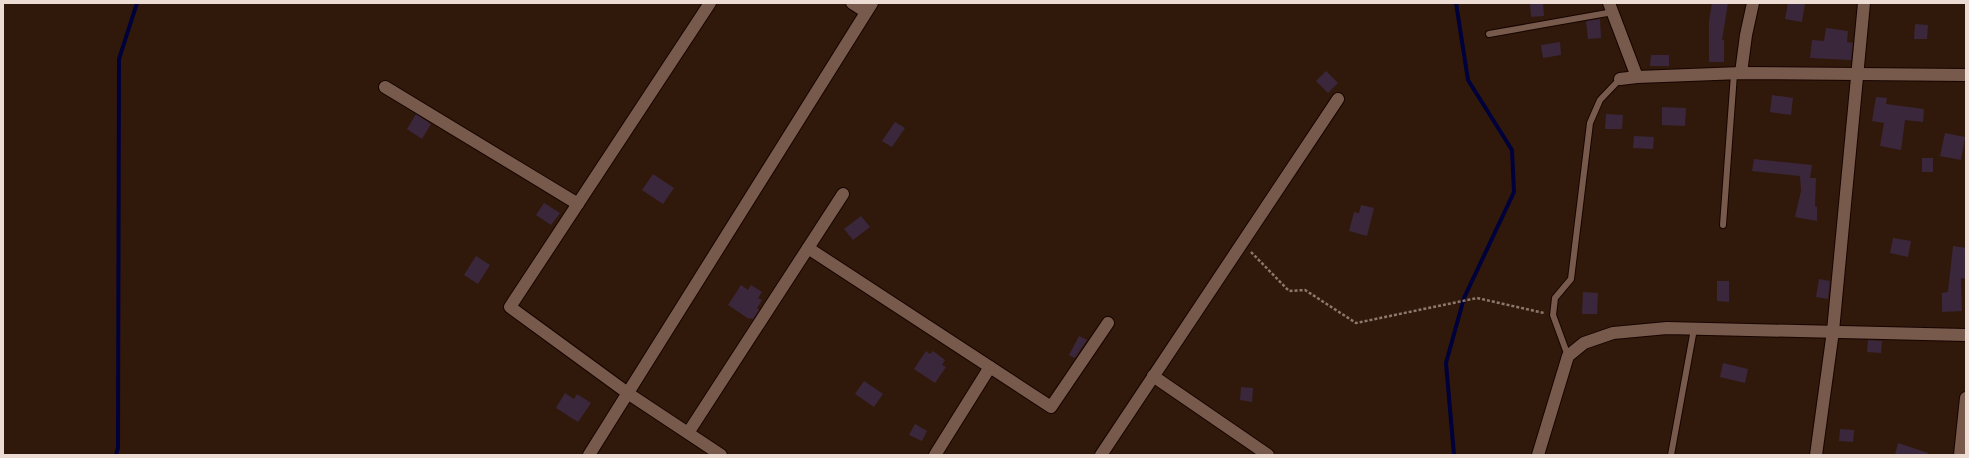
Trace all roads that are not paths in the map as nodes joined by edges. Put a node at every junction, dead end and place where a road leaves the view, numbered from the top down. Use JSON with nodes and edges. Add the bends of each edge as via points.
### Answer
{"nodes":[{"id":1,"x":710,"y":3,"type":"edge"},
{"id":2,"x":852,"y":3,"type":"edge"},
{"id":3,"x":1753,"y":3,"type":"edge"},
{"id":4,"x":1864,"y":3,"type":"edge"},
{"id":5,"x":869,"y":8,"type":"edge"},
{"id":6,"x":1611,"y":8,"type":"edge"},
{"id":7,"x":1490,"y":34,"type":"dead end"},
{"id":8,"x":1737,"y":73,"type":"junction"},
{"id":9,"x":1858,"y":73,"type":"junction"},
{"id":10,"x":1966,"y":76,"type":"edge"},
{"id":11,"x":1637,"y":77,"type":"junction"},
{"id":12,"x":1620,"y":79,"type":"joint"},
{"id":13,"x":385,"y":87,"type":"dead end"},
{"id":14,"x":1338,"y":99,"type":"dead end"},
{"id":15,"x":842,"y":194,"type":"dead end"},
{"id":16,"x":578,"y":204,"type":"junction"},
{"id":17,"x":1723,"y":225,"type":"dead end"},
{"id":18,"x":808,"y":248,"type":"junction"},
{"id":19,"x":1108,"y":323,"type":"dead end"},
{"id":20,"x":1694,"y":329,"type":"junction"},
{"id":21,"x":1833,"y":331,"type":"junction"},
{"id":22,"x":1966,"y":335,"type":"edge"},
{"id":23,"x":1568,"y":356,"type":"junction"},
{"id":24,"x":990,"y":367,"type":"junction"},
{"id":25,"x":1153,"y":376,"type":"junction"},
{"id":26,"x":629,"y":394,"type":"junction"},
{"id":27,"x":1966,"y":398,"type":"edge"},
{"id":28,"x":688,"y":433,"type":"junction"},
{"id":29,"x":589,"y":455,"type":"edge"},
{"id":30,"x":722,"y":455,"type":"edge"},
{"id":31,"x":935,"y":455,"type":"edge"},
{"id":32,"x":1101,"y":455,"type":"edge"},
{"id":33,"x":1268,"y":455,"type":"edge"},
{"id":34,"x":1538,"y":455,"type":"edge"},
{"id":35,"x":1672,"y":455,"type":"edge"},
{"id":36,"x":1816,"y":455,"type":"edge"},
{"id":37,"x":1960,"y":455,"type":"edge"}],
"edges":[{"from":1,"to":16,"type":"street"},
{"from":2,"to":5,"type":"street"},
{"from":3,"to":8,"type":"street"},
{"from":4,"to":9,"type":"street"},
{"from":5,"to":26,"type":"street"},
{"from":6,"to":7,"type":"lane"},
{"from":6,"to":11,"type":"street"},
{"from":8,"to":9,"type":"street"},
{"from":8,"to":11,"type":"street"},
{"from":8,"to":17,"type":"lane"},
{"from":9,"to":10,"type":"street"},
{"from":9,"to":21,"type":"street"},
{"from":11,"to":12,"type":"street"},
{"from":12,"to":23,"type":"lane","via":[[1600,100],[1590,123],[1571,279],[1555,298],[1553,315]]},
{"from":13,"to":16,"type":"street"},
{"from":14,"to":25,"type":"street"},
{"from":15,"to":18,"type":"street"},
{"from":16,"to":26,"type":"street","via":[[510,307]]},
{"from":18,"to":24,"type":"street"},
{"from":18,"to":28,"type":"street"},
{"from":19,"to":24,"type":"street","via":[[1051,407]]},
{"from":20,"to":21,"type":"street"},
{"from":20,"to":23,"type":"street","via":[[1667,328],[1613,333],[1584,343]]},
{"from":20,"to":35,"type":"lane"},
{"from":21,"to":22,"type":"street"},
{"from":21,"to":36,"type":"street"},
{"from":23,"to":34,"type":"street"},
{"from":24,"to":31,"type":"street"},
{"from":25,"to":32,"type":"street"},
{"from":25,"to":33,"type":"street"},
{"from":26,"to":28,"type":"street"},
{"from":26,"to":29,"type":"street"},
{"from":27,"to":37,"type":"street"},
{"from":28,"to":30,"type":"street"}]}
